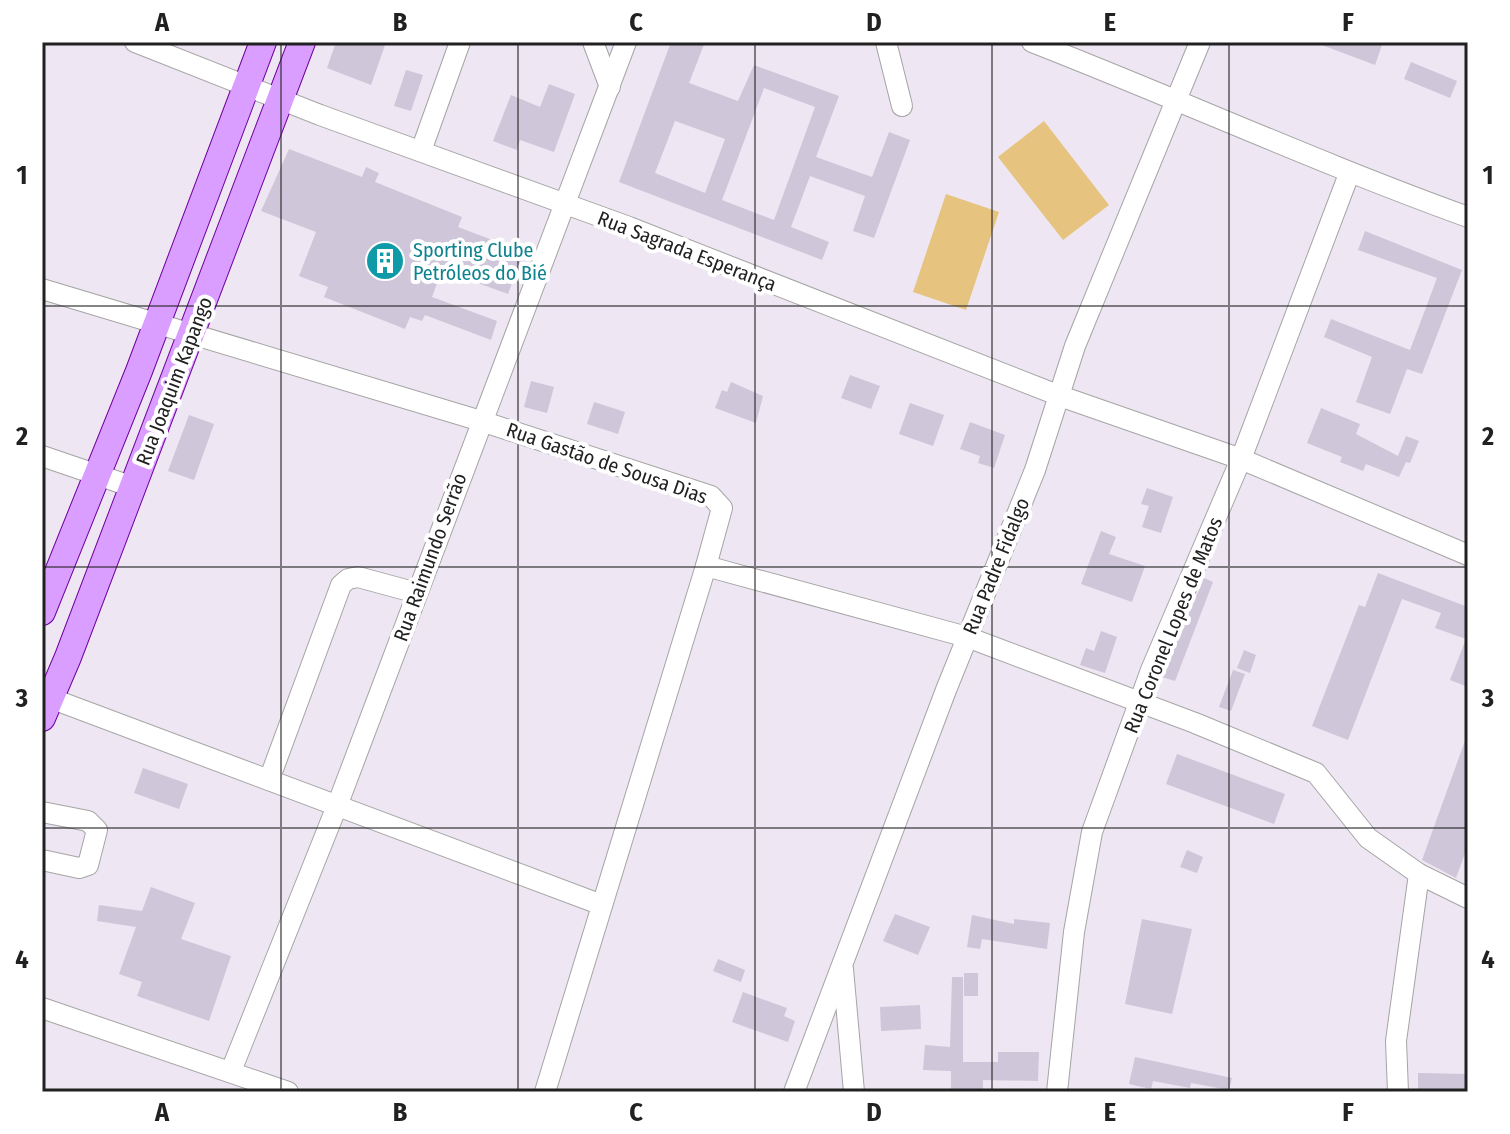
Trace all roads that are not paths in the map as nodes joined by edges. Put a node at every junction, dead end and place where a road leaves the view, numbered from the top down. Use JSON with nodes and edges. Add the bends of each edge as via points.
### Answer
{"nodes":[{"id":1,"x":135,"y":42,"type":"edge"},
{"id":2,"x":263,"y":42,"type":"edge"},
{"id":3,"x":302,"y":42,"type":"edge"},
{"id":4,"x":460,"y":42,"type":"edge"},
{"id":5,"x":593,"y":42,"type":"edge"},
{"id":6,"x":626,"y":42,"type":"edge"},
{"id":7,"x":886,"y":42,"type":"edge"},
{"id":8,"x":1032,"y":42,"type":"edge"},
{"id":9,"x":1200,"y":42,"type":"edge"},
{"id":10,"x":246,"y":86,"type":"junction"},
{"id":11,"x":610,"y":87,"type":"junction"},
{"id":12,"x":1178,"y":98,"type":"junction"},
{"id":13,"x":279,"y":99,"type":"junction"},
{"id":14,"x":902,"y":106,"type":"dead end"},
{"id":15,"x":421,"y":151,"type":"junction"},
{"id":16,"x":1349,"y":174,"type":"junction"},
{"id":17,"x":211,"y":184,"type":"junction"},
{"id":18,"x":243,"y":198,"type":"junction"},
{"id":19,"x":566,"y":206,"type":"junction"},
{"id":20,"x":1468,"y":217,"type":"edge"},
{"id":21,"x":194,"y":227,"type":"junction"},
{"id":22,"x":226,"y":242,"type":"junction"},
{"id":23,"x":42,"y":289,"type":"edge"},
{"id":24,"x":157,"y":322,"type":"junction"},
{"id":25,"x":193,"y":332,"type":"junction"},
{"id":26,"x":1060,"y":396,"type":"junction"},
{"id":27,"x":481,"y":421,"type":"junction"},
{"id":28,"x":42,"y":456,"type":"edge"},
{"id":29,"x":1241,"y":459,"type":"junction"},
{"id":30,"x":98,"y":476,"type":"junction"},
{"id":31,"x":133,"y":487,"type":"junction"},
{"id":32,"x":1468,"y":555,"type":"edge"},
{"id":33,"x":706,"y":566,"type":"junction"},
{"id":34,"x":417,"y":593,"type":"junction"},
{"id":35,"x":42,"y":612,"type":"edge"},
{"id":36,"x":967,"y":637,"type":"junction"},
{"id":37,"x":45,"y":704,"type":"edge"},
{"id":38,"x":1140,"y":704,"type":"junction"},
{"id":39,"x":269,"y":780,"type":"junction"},
{"id":40,"x":337,"y":806,"type":"junction"},
{"id":41,"x":42,"y":812,"type":"edge"},
{"id":42,"x":42,"y":860,"type":"edge"},
{"id":43,"x":1419,"y":874,"type":"junction"},
{"id":44,"x":1467,"y":895,"type":"edge"},
{"id":45,"x":602,"y":905,"type":"junction"},
{"id":46,"x":843,"y":964,"type":"junction"},
{"id":47,"x":42,"y":1008,"type":"edge"},
{"id":48,"x":231,"y":1071,"type":"junction"},
{"id":49,"x":288,"y":1092,"type":"edge"},
{"id":50,"x":545,"y":1092,"type":"edge"},
{"id":51,"x":794,"y":1092,"type":"edge"},
{"id":52,"x":854,"y":1092,"type":"edge"},
{"id":53,"x":1057,"y":1092,"type":"edge"},
{"id":54,"x":1398,"y":1092,"type":"edge"}],
"edges":[{"from":1,"to":10,"type":"street","name":"Rua Sagrada Esperança"},
{"from":2,"to":10,"type":"main road","name":"Rua Joaquim Kapango"},
{"from":3,"to":13,"type":"main road","name":"Rua Joaquim Kapango"},
{"from":4,"to":15,"type":"street"},
{"from":5,"to":11,"type":"street"},
{"from":6,"to":11,"type":"street","name":"Rua Raimundo Serrão"},
{"from":7,"to":14,"type":"street"},
{"from":8,"to":12,"type":"street"},
{"from":9,"to":12,"type":"street","name":"Rua Padre Fidalgo"},
{"from":10,"to":13,"type":"street","name":"Rua Sagrada Esperança"},
{"from":10,"to":17,"type":"main road","name":"Rua Joaquim Kapango"},
{"from":11,"to":19,"type":"street","name":"Rua Raimundo Serrão"},
{"from":12,"to":16,"type":"street"},
{"from":12,"to":26,"type":"street","name":"Rua Padre Fidalgo","via":[[1075,346]]},
{"from":13,"to":15,"type":"street","name":"Rua Sagrada Esperança"},
{"from":13,"to":18,"type":"main road","name":"Rua Joaquim Kapango"},
{"from":15,"to":19,"type":"street","name":"Rua Sagrada Esperança"},
{"from":16,"to":20,"type":"street"},
{"from":16,"to":29,"type":"street","name":"Rua Coronel Lopes de Matos"},
{"from":17,"to":18,"type":"main road"},
{"from":17,"to":21,"type":"main road","name":"Rua Joaquim Kapango"},
{"from":18,"to":22,"type":"main road","name":"Rua Joaquim Kapango"},
{"from":19,"to":26,"type":"street","name":"Rua Sagrada Esperança"},
{"from":19,"to":27,"type":"street","name":"Rua Raimundo Serrão"},
{"from":21,"to":22,"type":"main road"},
{"from":21,"to":24,"type":"main road","name":"Rua Joaquim Kapango"},
{"from":22,"to":25,"type":"main road","name":"Rua Joaquim Kapango"},
{"from":23,"to":24,"type":"street","name":"Rua Gastão de Sousa Dias"},
{"from":24,"to":25,"type":"street","name":"Rua Gastão de Sousa Dias"},
{"from":24,"to":30,"type":"main road","name":"Rua Joaquim Kapango"},
{"from":25,"to":27,"type":"street","name":"Rua Gastão de Sousa Dias"},
{"from":25,"to":31,"type":"main road","name":"Rua Joaquim Kapango"},
{"from":26,"to":29,"type":"street","name":"Rua Sagrada Esperança"},
{"from":26,"to":36,"type":"street","name":"Rua Padre Fidalgo"},
{"from":27,"to":33,"type":"street","name":"Rua Gastão de Sousa Dias","via":[[711,496],[722,508]]},
{"from":27,"to":34,"type":"street","name":"Rua Raimundo Serrão"},
{"from":28,"to":30,"type":"street"},
{"from":29,"to":32,"type":"street","name":"Rua Sagrada Esperança"},
{"from":29,"to":38,"type":"street","name":"Rua Coronel Lopes de Matos"},
{"from":30,"to":31,"type":"street"},
{"from":30,"to":35,"type":"main road","name":"Rua Joaquim Kapango"},
{"from":31,"to":37,"type":"main road","name":"Rua Joaquim Kapango"},
{"from":33,"to":36,"type":"street"},
{"from":33,"to":45,"type":"street","name":"Rua Gastão de Sousa Dias"},
{"from":34,"to":39,"type":"street","via":[[358,577],[341,585]]},
{"from":34,"to":40,"type":"street","name":"Rua Raimundo Serrão"},
{"from":36,"to":38,"type":"street"},
{"from":36,"to":46,"type":"street","name":"Rua Padre Fidalgo"},
{"from":37,"to":39,"type":"street"},
{"from":38,"to":43,"type":"street","via":[[1316,773],[1368,838]]},
{"from":38,"to":53,"type":"street","name":"Rua Coronel Lopes de Matos","via":[[1092,832],[1074,932]]},
{"from":39,"to":40,"type":"street"},
{"from":40,"to":45,"type":"street"},
{"from":40,"to":48,"type":"street","name":"Rua Raimundo Serrão"},
{"from":41,"to":42,"type":"street","via":[[88,821],[97,830],[88,865]]},
{"from":43,"to":44,"type":"street"},
{"from":43,"to":54,"type":"street","via":[[1396,1041]]},
{"from":45,"to":50,"type":"street","name":"Rua Gastão de Sousa Dias"},
{"from":46,"to":51,"type":"street","name":"Rua Padre Fidalgo"},
{"from":46,"to":52,"type":"street"},
{"from":47,"to":48,"type":"street"},
{"from":48,"to":49,"type":"street"}]}
